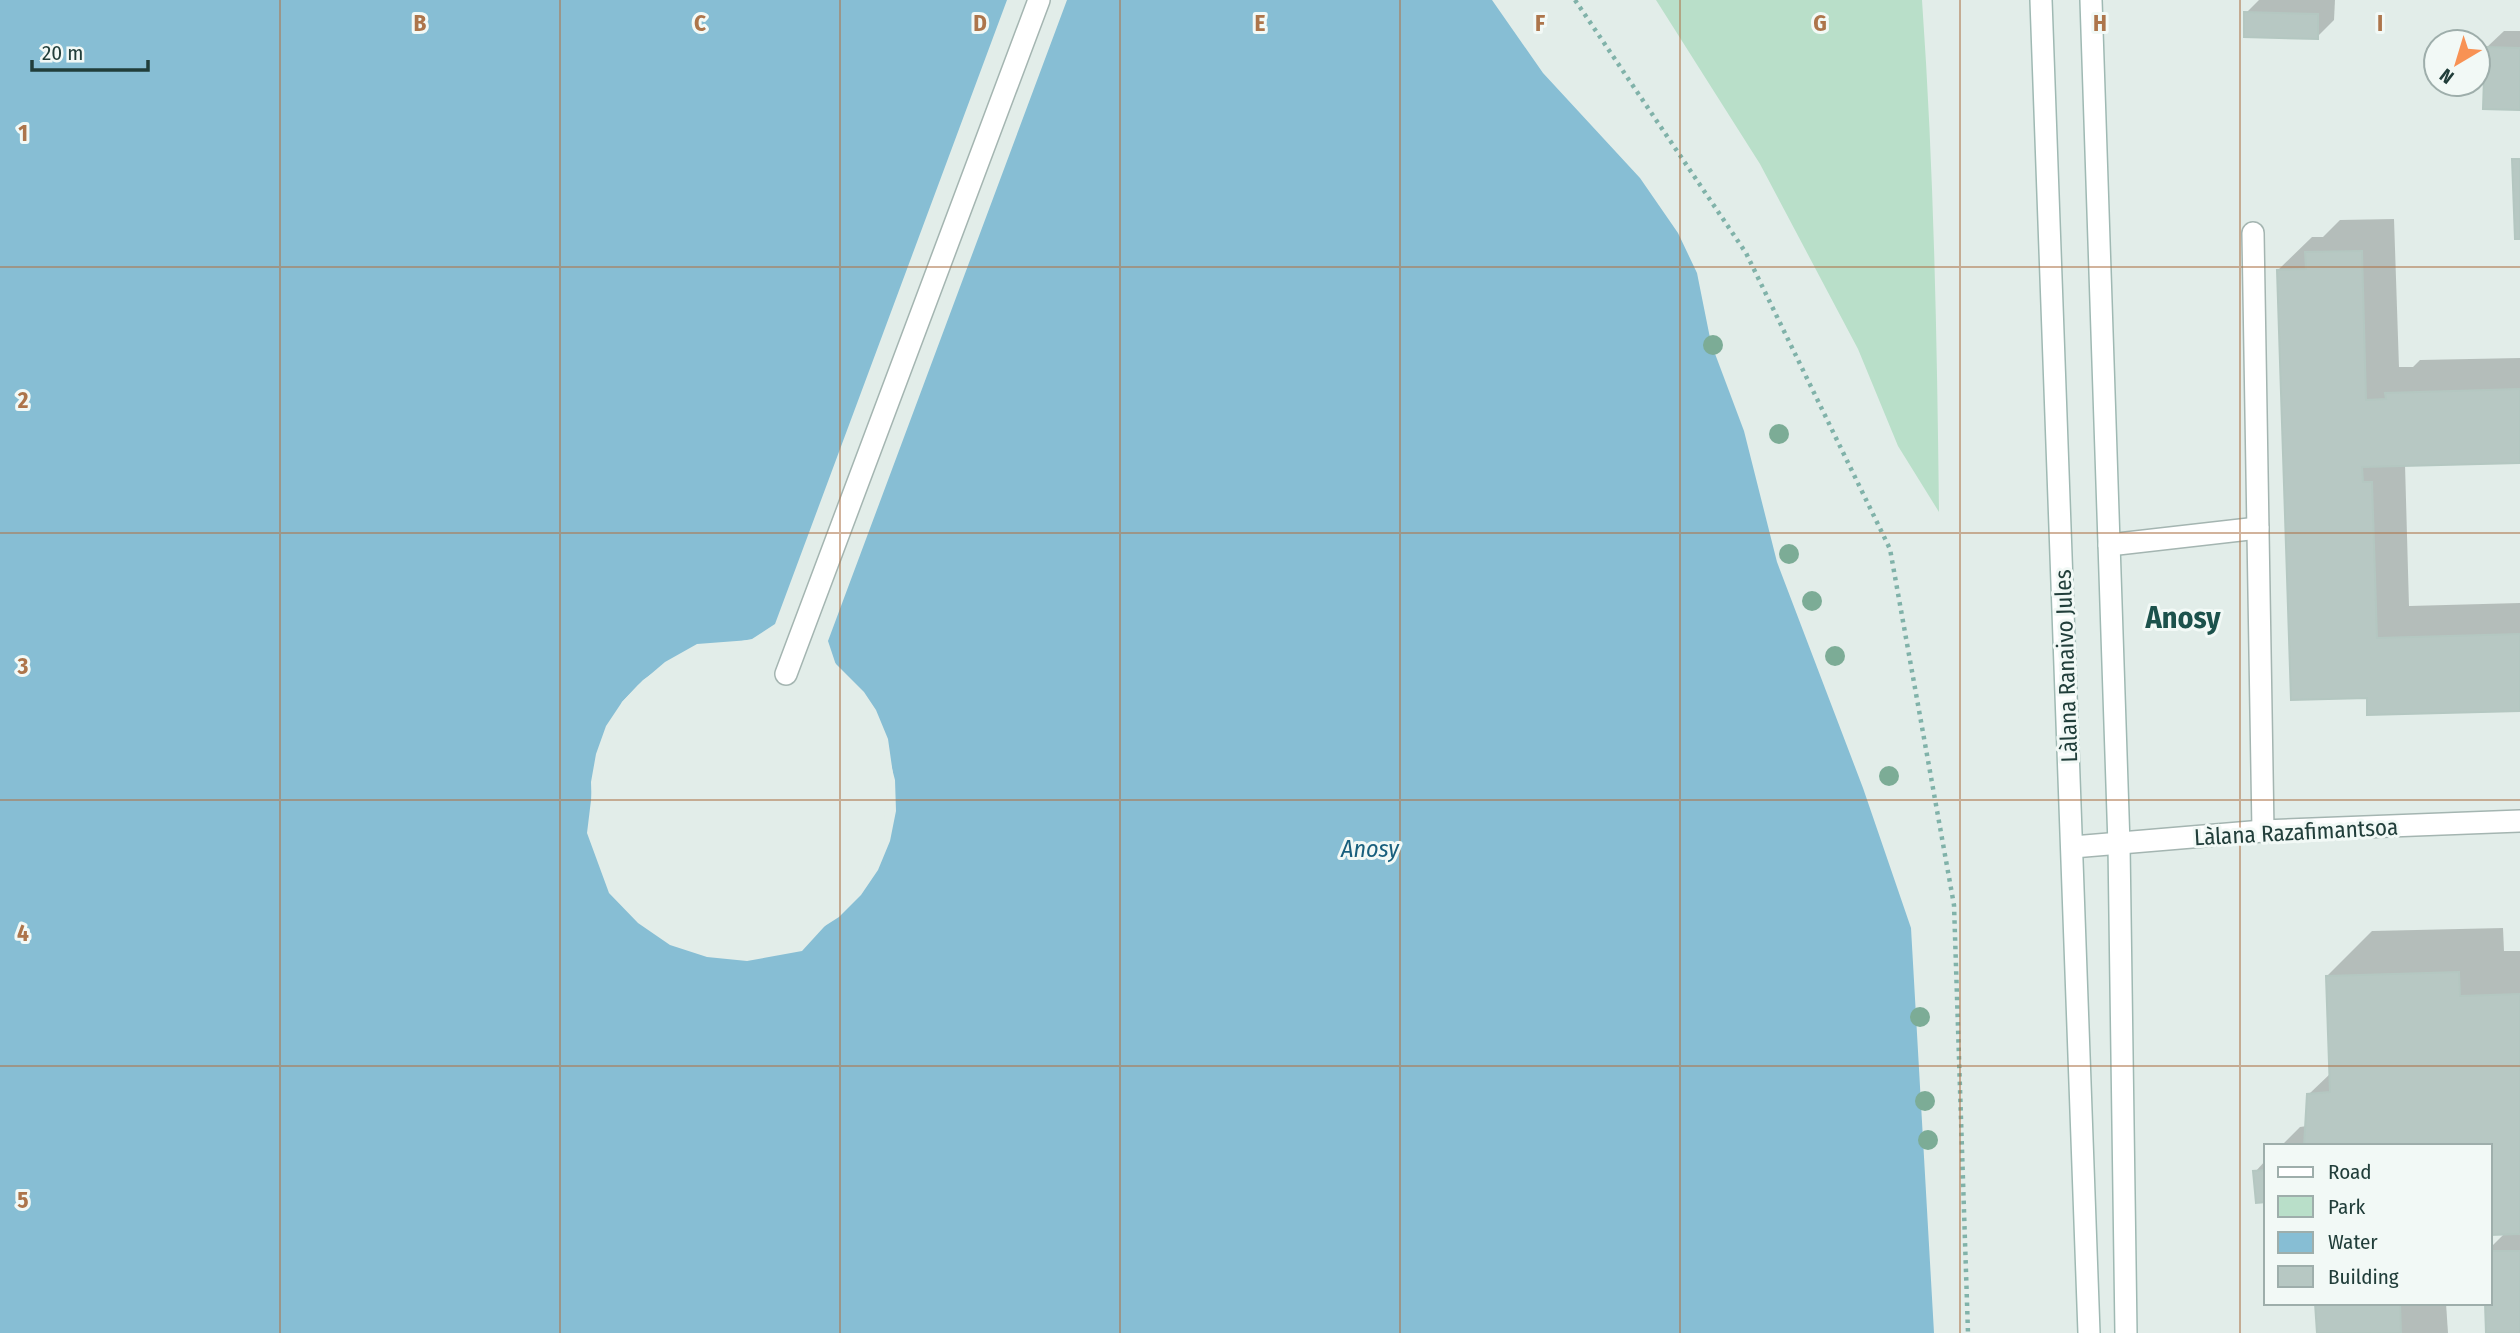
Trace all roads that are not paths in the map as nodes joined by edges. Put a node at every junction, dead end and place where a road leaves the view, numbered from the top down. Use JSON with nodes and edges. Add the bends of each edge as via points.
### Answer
{"nodes":[{"id":1,"x":1039,"y":0,"type":"edge"},
{"id":2,"x":2041,"y":0,"type":"edge"},
{"id":3,"x":2091,"y":0,"type":"edge"},
{"id":4,"x":2253,"y":233,"type":"dead end"},
{"id":5,"x":2258,"y":528,"type":"junction"},
{"id":6,"x":2109,"y":545,"type":"junction"},
{"id":7,"x":786,"y":674,"type":"dead end"},
{"id":8,"x":2520,"y":821,"type":"edge"},
{"id":9,"x":2263,"y":831,"type":"junction"},
{"id":10,"x":2119,"y":845,"type":"junction"},
{"id":11,"x":2073,"y":847,"type":"junction"},
{"id":12,"x":2089,"y":1333,"type":"edge"},
{"id":13,"x":2126,"y":1333,"type":"edge"}],
"edges":[{"from":1,"to":7,"type":"main road"},
{"from":2,"to":11,"type":"main road","name":"Làlana Ranaivo Jules"},
{"from":3,"to":6,"type":"main road","name":"Làlana Ranaivo Jules"},
{"from":4,"to":5,"type":"main road"},
{"from":5,"to":6,"type":"main road"},
{"from":5,"to":9,"type":"main road"},
{"from":6,"to":10,"type":"main road","name":"Làlana Ranaivo Jules"},
{"from":8,"to":9,"type":"main road","name":"Làlana Razafimantsoa"},
{"from":9,"to":10,"type":"main road","name":"Làlana Razafimantsoa"},
{"from":10,"to":11,"type":"main road","name":"Làlana Razafimantsoa"},
{"from":10,"to":13,"type":"main road","name":"Làlana Ranaivo Jules"},
{"from":11,"to":12,"type":"main road","name":"Làlana Ranaivo Jules"}]}
